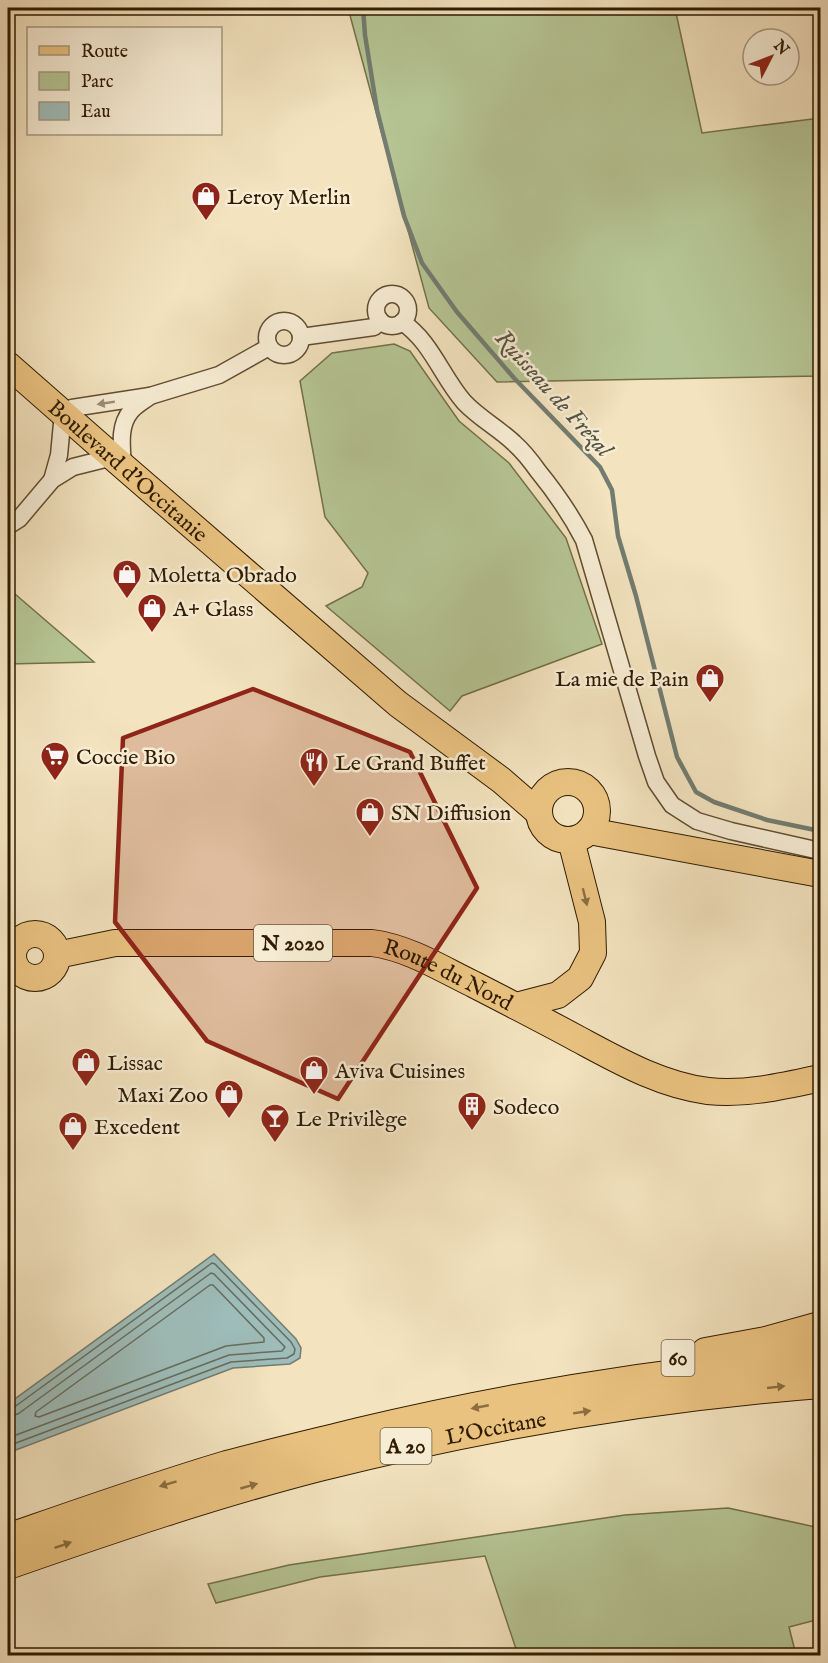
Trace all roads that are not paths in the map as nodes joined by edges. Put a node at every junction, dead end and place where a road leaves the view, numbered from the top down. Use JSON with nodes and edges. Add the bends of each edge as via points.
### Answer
{"nodes":[{"id":1,"x":380,"y":320,"type":"junction"},
{"id":2,"x":402,"y":322,"type":"junction"},
{"id":3,"x":301,"y":337,"type":"junction"},
{"id":4,"x":269,"y":347,"type":"junction"},
{"id":5,"x":8,"y":365,"type":"edge"},
{"id":6,"x":150,"y":396,"type":"junction"},
{"id":7,"x":63,"y":413,"type":"junction"},
{"id":8,"x":118,"y":462,"type":"junction"},
{"id":9,"x":52,"y":480,"type":"junction"},
{"id":10,"x":8,"y":526,"type":"edge"},
{"id":11,"x":543,"y":801,"type":"junction"},
{"id":12,"x":586,"y":827,"type":"junction"},
{"id":13,"x":820,"y":851,"type":"edge"},
{"id":14,"x":820,"y":874,"type":"edge"},
{"id":15,"x":11,"y":951,"type":"edge"},
{"id":16,"x":57,"y":955,"type":"junction"},
{"id":17,"x":516,"y":1006,"type":"junction"},
{"id":18,"x":820,"y":1078,"type":"edge"},
{"id":19,"x":820,"y":1327,"type":"edge"},
{"id":20,"x":820,"y":1377,"type":"edge"},
{"id":21,"x":537,"y":1396,"type":"junction"},
{"id":22,"x":8,"y":1539,"type":"edge"},
{"id":23,"x":8,"y":1564,"type":"edge"}],
"edges":[{"from":1,"to":2,"type":"street","via":[[391,326]]},
{"from":1,"to":2,"type":"street","via":[[377,304],[391,294],[407,304]]},
{"from":1,"to":3,"type":"street","via":[[374,327]]},
{"from":2,"to":13,"type":"street","via":[[427,347],[462,400],[516,444],[572,516],[584,540],[656,782],[672,805],[697,821]]},
{"from":3,"to":4,"type":"street","via":[[297,349],[286,355]]},
{"from":3,"to":4,"type":"street","via":[[295,325],[276,323],[267,333]]},
{"from":4,"to":6,"type":"street","via":[[219,375]]},
{"from":5,"to":7,"type":"main road","name":"Boulevard d'Occitanie"},
{"from":6,"to":7,"type":"street","one_way":true,"via":[[72,408]]},
{"from":6,"to":8,"type":"street","via":[[124,422]]},
{"from":7,"to":8,"type":"main road","name":"Boulevard d'Occitanie"},
{"from":7,"to":9,"type":"street"},
{"from":8,"to":9,"type":"street","via":[[73,467]]},
{"from":8,"to":11,"type":"main road","name":"Boulevard d'Occitanie","via":[[398,704],[501,780]]},
{"from":9,"to":10,"type":"street","via":[[19,519]]},
{"from":11,"to":12,"type":"main road","name":"Boulevard d'Occitanie","via":[[542,826],[556,838]]},
{"from":11,"to":12,"type":"main road","name":"Boulevard d'Occitanie","via":[[555,784],[574,782],[584,786],[595,801]]},
{"from":12,"to":14,"type":"main road","name":"Boulevard d'Occitanie"},
{"from":12,"to":17,"type":"main road","one_way":true,"via":[[593,952],[580,978],[558,995]]},
{"from":15,"to":16,"type":"main road","via":[[20,939],[33,933],[52,941]]},
{"from":15,"to":16,"type":"main road","via":[[19,971],[31,978],[50,972]]},
{"from":16,"to":17,"type":"main road","name":"Route du Nord","number":"N 2020","via":[[130,943],[387,945],[410,952]]},
{"from":17,"to":18,"type":"main road","name":"Route du Nord","number":"N 2020","via":[[638,1071],[679,1084],[741,1091]]},
{"from":19,"to":21,"type":"highway","number":"60","via":[[766,1342],[663,1361]]},
{"from":20,"to":21,"type":"highway","name":"L'Occitane","number":"A 20","via":[[716,1370]]},
{"from":23,"to":20,"type":"highway","name":"L'Occitane","number":"A 20","one_way":true,"via":[[158,1512],[319,1466],[608,1408]]},
{"from":21,"to":22,"type":"highway","name":"L'Occitane","number":"A 20","one_way":true,"via":[[423,1418],[229,1466]]}]}
